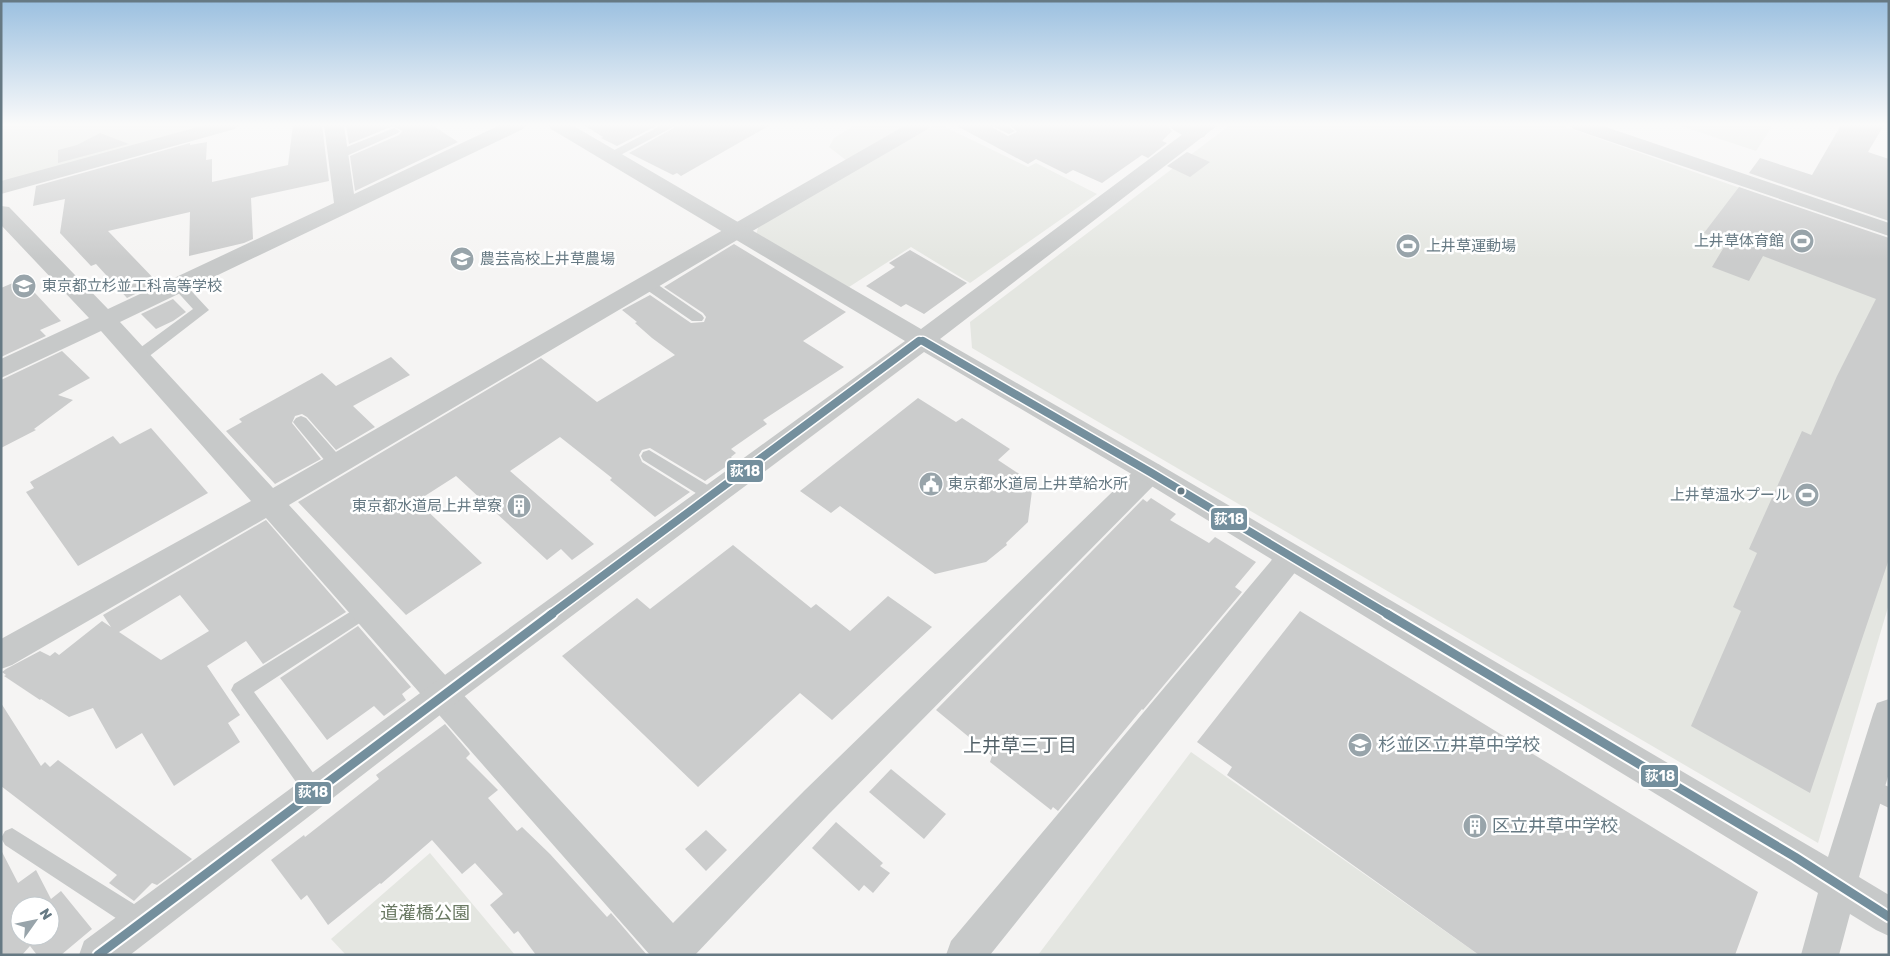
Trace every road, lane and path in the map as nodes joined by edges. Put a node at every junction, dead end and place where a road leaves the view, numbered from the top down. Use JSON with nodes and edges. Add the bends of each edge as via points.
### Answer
{"nodes":[{"id":1,"x":67,"y":170,"type":"edge"},
{"id":2,"x":340,"y":170,"type":"edge"},
{"id":3,"x":423,"y":170,"type":"edge"},
{"id":4,"x":632,"y":170,"type":"edge"},
{"id":5,"x":843,"y":170,"type":"edge"},
{"id":6,"x":1141,"y":170,"type":"edge"},
{"id":7,"x":1711,"y":170,"type":"edge"},
{"id":8,"x":1,"y":188,"type":"edge"},
{"id":9,"x":345,"y":207,"type":"junction"},
{"id":10,"x":1,"y":212,"type":"edge"},
{"id":11,"x":1889,"y":230,"type":"edge"},
{"id":12,"x":736,"y":231,"type":"junction"},
{"id":13,"x":646,"y":283,"type":"junction"},
{"id":14,"x":179,"y":286,"type":"junction"},
{"id":15,"x":697,"y":318,"type":"dead end"},
{"id":16,"x":105,"y":320,"type":"junction"},
{"id":17,"x":921,"y":340,"type":"junction"},
{"id":18,"x":138,"y":357,"type":"junction"},
{"id":19,"x":1,"y":369,"type":"edge"},
{"id":20,"x":301,"y":422,"type":"dead end"},
{"id":21,"x":649,"y":456,"type":"dead end"},
{"id":22,"x":337,"y":464,"type":"junction"},
{"id":23,"x":1150,"y":472,"type":"junction"},
{"id":24,"x":712,"y":496,"type":"junction"},
{"id":25,"x":270,"y":503,"type":"junction"},
{"id":26,"x":1291,"y":557,"type":"junction"},
{"id":27,"x":366,"y":610,"type":"junction"},
{"id":28,"x":1,"y":655,"type":"edge"},
{"id":29,"x":442,"y":696,"type":"junction"},
{"id":30,"x":1889,"y":714,"type":"edge"},
{"id":31,"x":315,"y":792,"type":"junction"},
{"id":32,"x":1878,"y":793,"type":"edge"},
{"id":33,"x":12,"y":838,"type":"dead end"},
{"id":34,"x":1838,"y":886,"type":"junction"},
{"id":35,"x":1889,"y":917,"type":"edge"},
{"id":36,"x":142,"y":922,"type":"junction"},
{"id":37,"x":674,"y":953,"type":"edge"},
{"id":38,"x":98,"y":955,"type":"edge"},
{"id":39,"x":965,"y":955,"type":"edge"},
{"id":40,"x":1820,"y":955,"type":"edge"}],
"edges":[{"from":1,"to":8,"type":"street"},
{"from":2,"to":9,"type":"street"},
{"from":3,"to":9,"type":"street"},
{"from":4,"to":12,"type":"street"},
{"from":5,"to":12,"type":"street"},
{"from":6,"to":17,"type":"street"},
{"from":7,"to":11,"type":"street"},
{"from":9,"to":14,"type":"street"},
{"from":10,"to":16,"type":"street"},
{"from":12,"to":13,"type":"street"},
{"from":12,"to":17,"type":"street"},
{"from":13,"to":15,"type":"lane"},
{"from":13,"to":22,"type":"street"},
{"from":14,"to":16,"type":"street"},
{"from":14,"to":18,"type":"lane","via":[[202,310]]},
{"from":16,"to":18,"type":"street"},
{"from":16,"to":19,"type":"street"},
{"from":17,"to":23,"type":"street"},
{"from":17,"to":24,"type":"street"},
{"from":18,"to":25,"type":"street"},
{"from":20,"to":22,"type":"lane"},
{"from":21,"to":24,"type":"lane"},
{"from":22,"to":25,"type":"street"},
{"from":23,"to":26,"type":"street"},
{"from":23,"to":37,"type":"street","via":[[816,803]]},
{"from":24,"to":29,"type":"street"},
{"from":25,"to":27,"type":"street"},
{"from":25,"to":28,"type":"street"},
{"from":26,"to":34,"type":"street","via":[[1795,856]]},
{"from":26,"to":39,"type":"street"},
{"from":27,"to":29,"type":"street"},
{"from":27,"to":31,"type":"lane","via":[[241,690]]},
{"from":29,"to":31,"type":"street"},
{"from":29,"to":37,"type":"street"},
{"from":30,"to":32,"type":"street"},
{"from":31,"to":36,"type":"street"},
{"from":32,"to":34,"type":"street"},
{"from":33,"to":36,"type":"lane"},
{"from":34,"to":35,"type":"street"},
{"from":34,"to":40,"type":"street"},
{"from":36,"to":38,"type":"street"}]}
